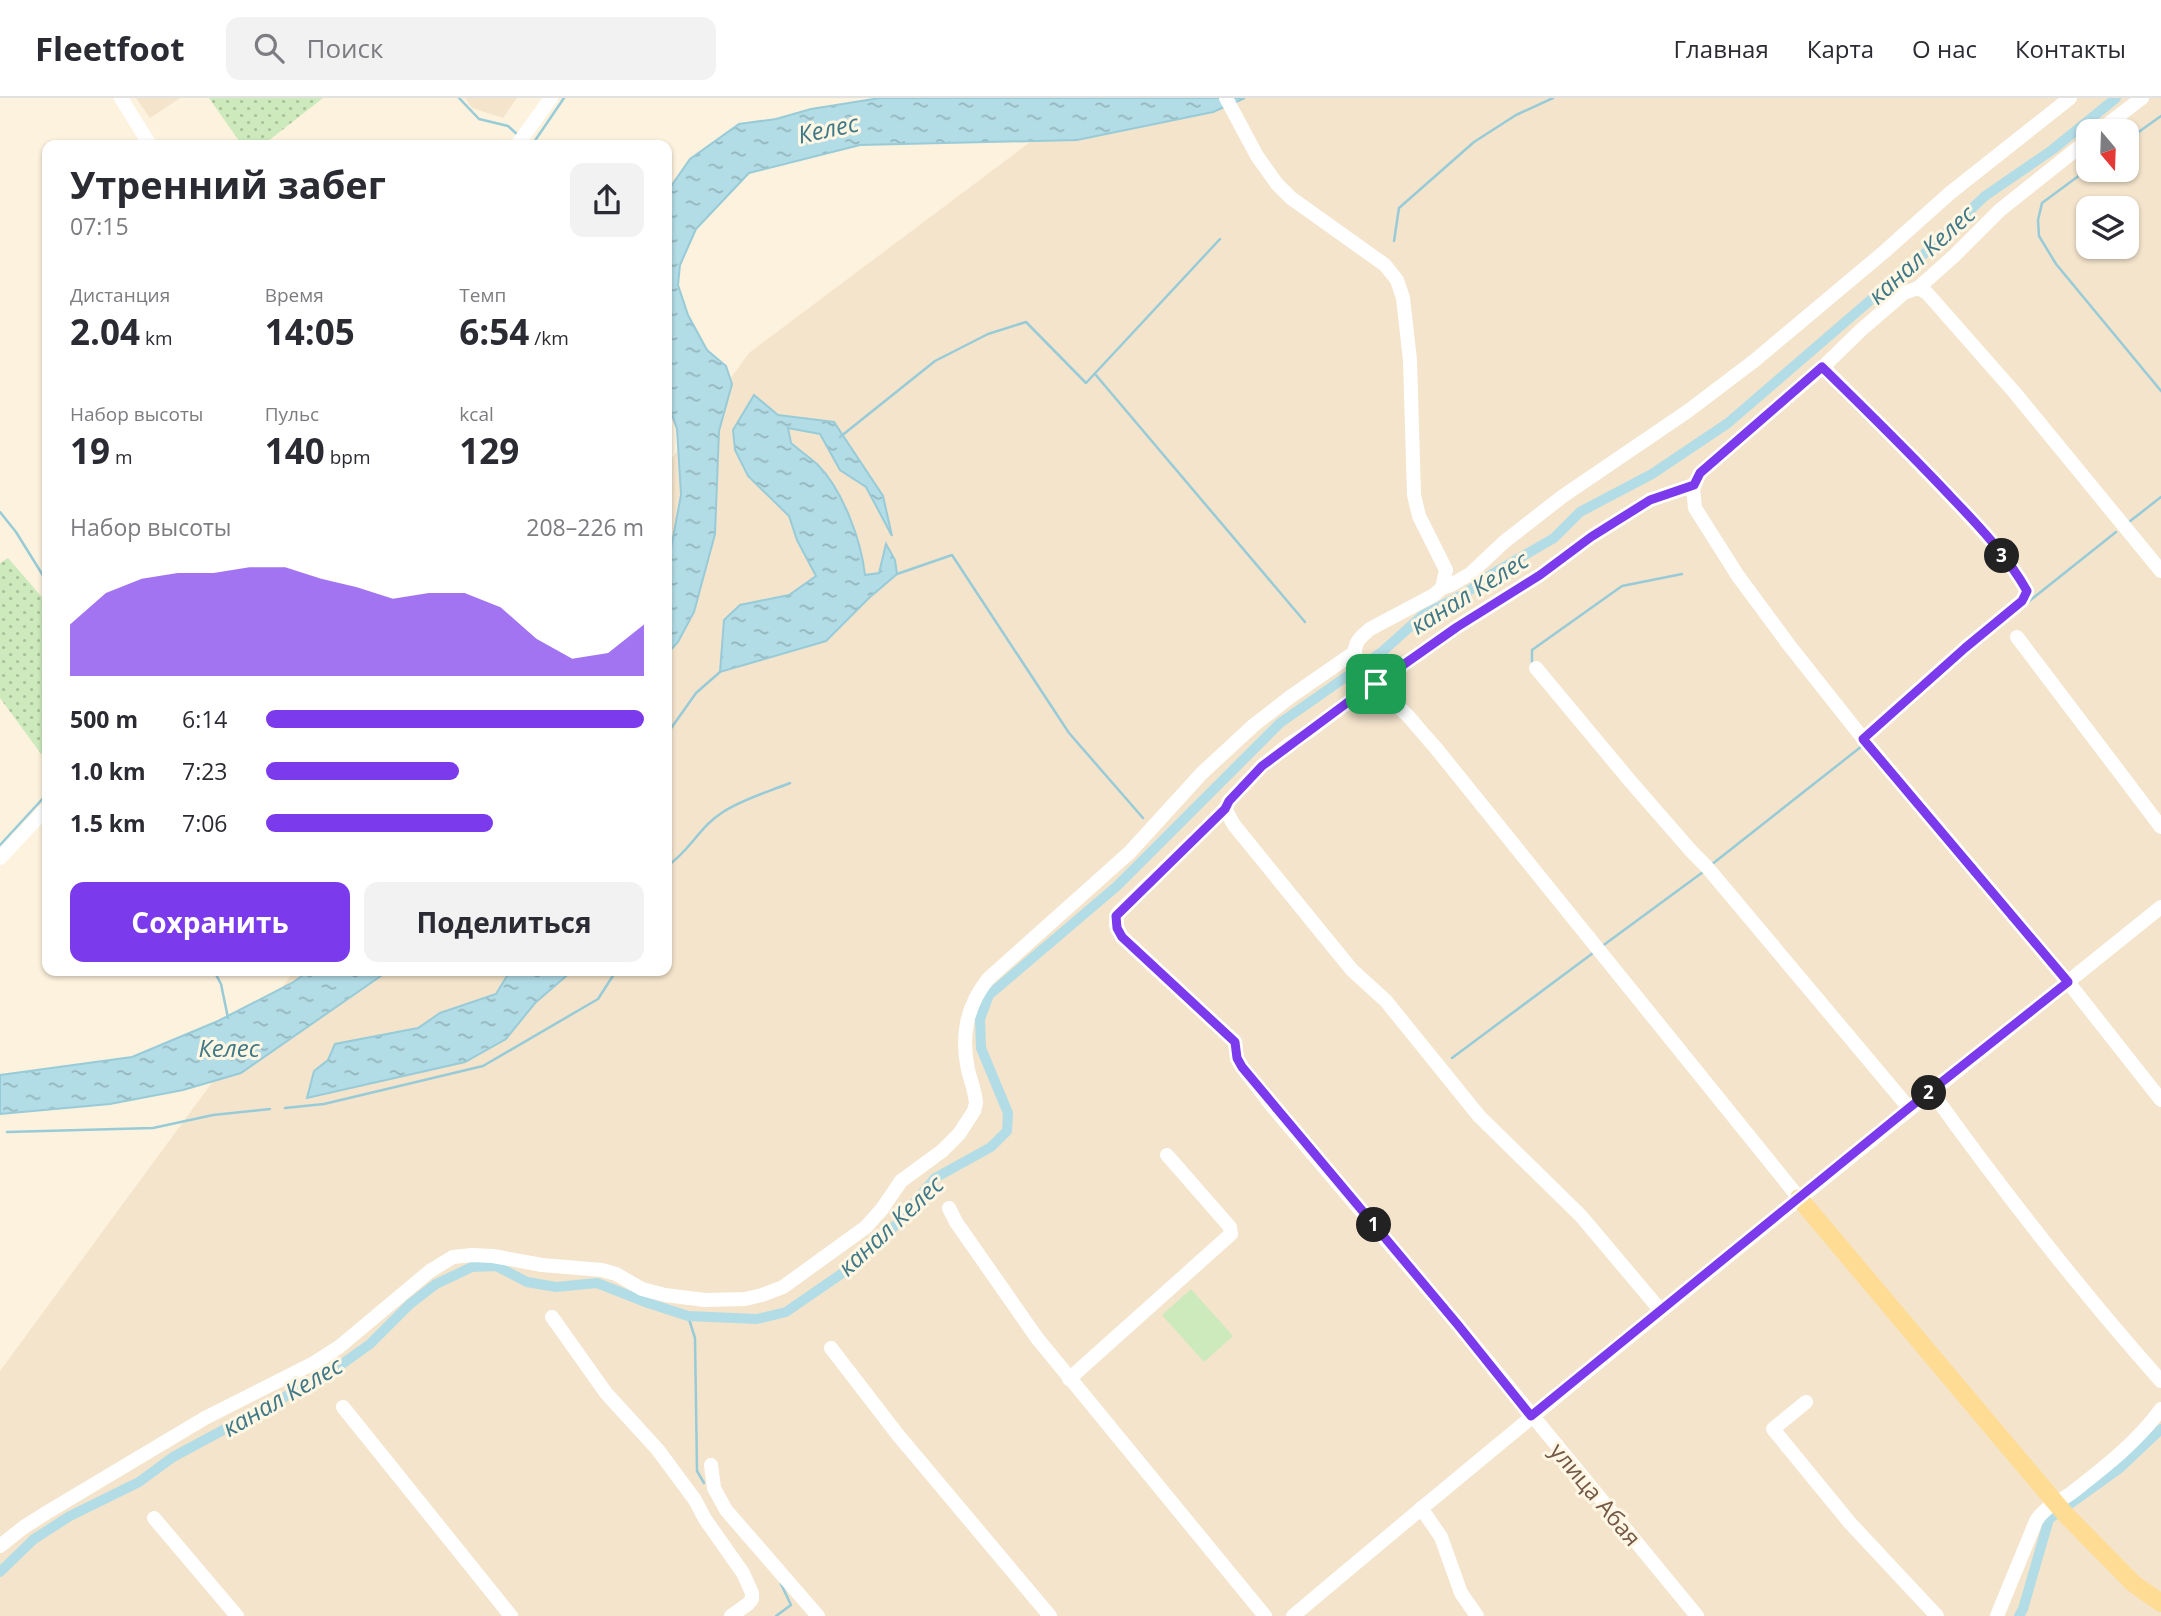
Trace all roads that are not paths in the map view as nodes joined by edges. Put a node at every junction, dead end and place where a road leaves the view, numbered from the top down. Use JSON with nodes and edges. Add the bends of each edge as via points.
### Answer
{"nodes":[{"id":1,"x":121,"y":98,"type":"edge"},
{"id":2,"x":551,"y":98,"type":"edge"},
{"id":3,"x":1226,"y":98,"type":"edge"},
{"id":4,"x":2070,"y":98,"type":"edge"},
{"id":5,"x":2142,"y":98,"type":"edge"},
{"id":6,"x":2115,"y":119,"type":"edge"},
{"id":7,"x":147,"y":140,"type":"edge"},
{"id":8,"x":521,"y":140,"type":"edge"},
{"id":9,"x":2076,"y":150,"type":"edge"},
{"id":10,"x":1918,"y":288,"type":"junction"},
{"id":11,"x":1822,"y":367,"type":"junction"},
{"id":12,"x":1694,"y":485,"type":"junction"},
{"id":13,"x":2161,"y":571,"type":"edge"},
{"id":14,"x":1442,"y":588,"type":"junction"},
{"id":15,"x":2017,"y":637,"type":"dead end"},
{"id":16,"x":1356,"y":657,"type":"junction"},
{"id":17,"x":1536,"y":668,"type":"dead end"},
{"id":18,"x":1372,"y":680,"type":"junction"},
{"id":19,"x":1866,"y":743,"type":"junction"},
{"id":20,"x":1225,"y":809,"type":"junction"},
{"id":21,"x":42,"y":813,"type":"edge"},
{"id":22,"x":2161,"y":827,"type":"edge"},
{"id":23,"x":0,"y":859,"type":"edge"},
{"id":24,"x":2161,"y":907,"type":"edge"},
{"id":25,"x":2068,"y":982,"type":"junction"},
{"id":26,"x":1931,"y":1091,"type":"junction"},
{"id":27,"x":2161,"y":1100,"type":"edge"},
{"id":28,"x":1909,"y":1108,"type":"junction"},
{"id":29,"x":1167,"y":1155,"type":"dead end"},
{"id":30,"x":1799,"y":1198,"type":"junction"},
{"id":31,"x":949,"y":1208,"type":"dead end"},
{"id":32,"x":1661,"y":1311,"type":"junction"},
{"id":33,"x":552,"y":1317,"type":"dead end"},
{"id":34,"x":831,"y":1348,"type":"dead end"},
{"id":35,"x":1069,"y":1379,"type":"junction"},
{"id":36,"x":2161,"y":1381,"type":"edge"},
{"id":37,"x":1806,"y":1402,"type":"dead end"},
{"id":38,"x":343,"y":1407,"type":"dead end"},
{"id":39,"x":2161,"y":1409,"type":"edge"},
{"id":40,"x":1531,"y":1416,"type":"junction"},
{"id":41,"x":711,"y":1465,"type":"dead end"},
{"id":42,"x":714,"y":1488,"type":"junction"},
{"id":43,"x":695,"y":1500,"type":"junction"},
{"id":44,"x":1422,"y":1508,"type":"junction"},
{"id":45,"x":2060,"y":1508,"type":"junction"},
{"id":46,"x":154,"y":1518,"type":"dead end"},
{"id":47,"x":0,"y":1546,"type":"edge"},
{"id":48,"x":2161,"y":1603,"type":"edge"},
{"id":49,"x":237,"y":1616,"type":"edge"},
{"id":50,"x":512,"y":1616,"type":"edge"},
{"id":51,"x":732,"y":1616,"type":"edge"},
{"id":52,"x":818,"y":1616,"type":"edge"},
{"id":53,"x":1050,"y":1616,"type":"edge"},
{"id":54,"x":1265,"y":1616,"type":"edge"},
{"id":55,"x":1293,"y":1616,"type":"edge"},
{"id":56,"x":1477,"y":1616,"type":"edge"},
{"id":57,"x":1697,"y":1616,"type":"edge"},
{"id":58,"x":1937,"y":1616,"type":"edge"},
{"id":59,"x":1997,"y":1616,"type":"edge"}],
"edges":[{"from":1,"to":7,"type":"street"},
{"from":2,"to":8,"type":"street"},
{"from":3,"to":14,"type":"street","via":[[1277,184],[1385,265],[1397,280],[1410,360],[1414,495],[1424,528],[1446,570]]},
{"from":4,"to":14,"type":"street","via":[[1950,193],[1754,361],[1563,496],[1470,573]]},
{"from":5,"to":6,"type":"street"},
{"from":9,"to":10,"type":"street","via":[[2000,210]]},
{"from":10,"to":11,"type":"street","via":[[1905,293]]},
{"from":10,"to":13,"type":"street","via":[[1927,292],[2015,393]]},
{"from":11,"to":12,"type":"street","via":[[1700,473]]},
{"from":11,"to":19,"type":"street","via":[[1975,522],[2027,591],[2022,601],[1965,648]]},
{"from":12,"to":18,"type":"street","via":[[1650,500]]},
{"from":12,"to":19,"type":"street","via":[[1695,508],[1738,576]]},
{"from":14,"to":16,"type":"street","via":[[1370,629],[1358,642]]},
{"from":15,"to":22,"type":"street"},
{"from":16,"to":18,"type":"street"},
{"from":16,"to":47,"type":"street","via":[[1254,725],[1202,773],[1130,852],[988,979],[975,998],[965,1030],[976,1103],[959,1134],[901,1181],[866,1227],[783,1287],[745,1299],[705,1300],[665,1296],[601,1270],[493,1256],[453,1257],[314,1363],[205,1418],[46,1513]]},
{"from":17,"to":28,"type":"street"},
{"from":18,"to":20,"type":"street","via":[[1262,766]]},
{"from":18,"to":30,"type":"street","via":[[1435,747]]},
{"from":19,"to":25,"type":"street"},
{"from":20,"to":32,"type":"street","via":[[1352,970],[1386,1002],[1479,1116],[1581,1216]]},
{"from":20,"to":40,"type":"street","name":"улица Абая","via":[[1118,913],[1117,928],[1235,1042],[1238,1061],[1257,1087]]},
{"from":21,"to":23,"type":"street"},
{"from":24,"to":25,"type":"street"},
{"from":25,"to":26,"type":"street"},
{"from":25,"to":27,"type":"street"},
{"from":26,"to":28,"type":"street"},
{"from":26,"to":36,"type":"street","via":[[2065,1268]]},
{"from":28,"to":30,"type":"street"},
{"from":29,"to":35,"type":"street","via":[[1230,1227],[1231,1234]]},
{"from":30,"to":32,"type":"street"},
{"from":30,"to":45,"type":"main road"},
{"from":31,"to":35,"type":"street","via":[[1007,1297]]},
{"from":32,"to":40,"type":"street"},
{"from":33,"to":43,"type":"street","via":[[606,1393]]},
{"from":34,"to":53,"type":"street"},
{"from":35,"to":54,"type":"street"},
{"from":37,"to":58,"type":"street","via":[[1773,1429],[1850,1523]]},
{"from":38,"to":50,"type":"street"},
{"from":39,"to":45,"type":"street","via":[[2136,1439],[2064,1499]]},
{"from":40,"to":44,"type":"street"},
{"from":40,"to":57,"type":"street","name":"улица Абая"},
{"from":41,"to":42,"type":"street"},
{"from":42,"to":43,"type":"street"},
{"from":42,"to":52,"type":"street","via":[[726,1510]]},
{"from":43,"to":51,"type":"street","via":[[752,1592],[748,1604]]},
{"from":44,"to":55,"type":"street"},
{"from":44,"to":56,"type":"street","via":[[1441,1537],[1461,1593]]},
{"from":45,"to":48,"type":"main road","via":[[2134,1584]]},
{"from":45,"to":59,"type":"street","via":[[2047,1508],[2036,1521]]},
{"from":46,"to":49,"type":"street"}]}
